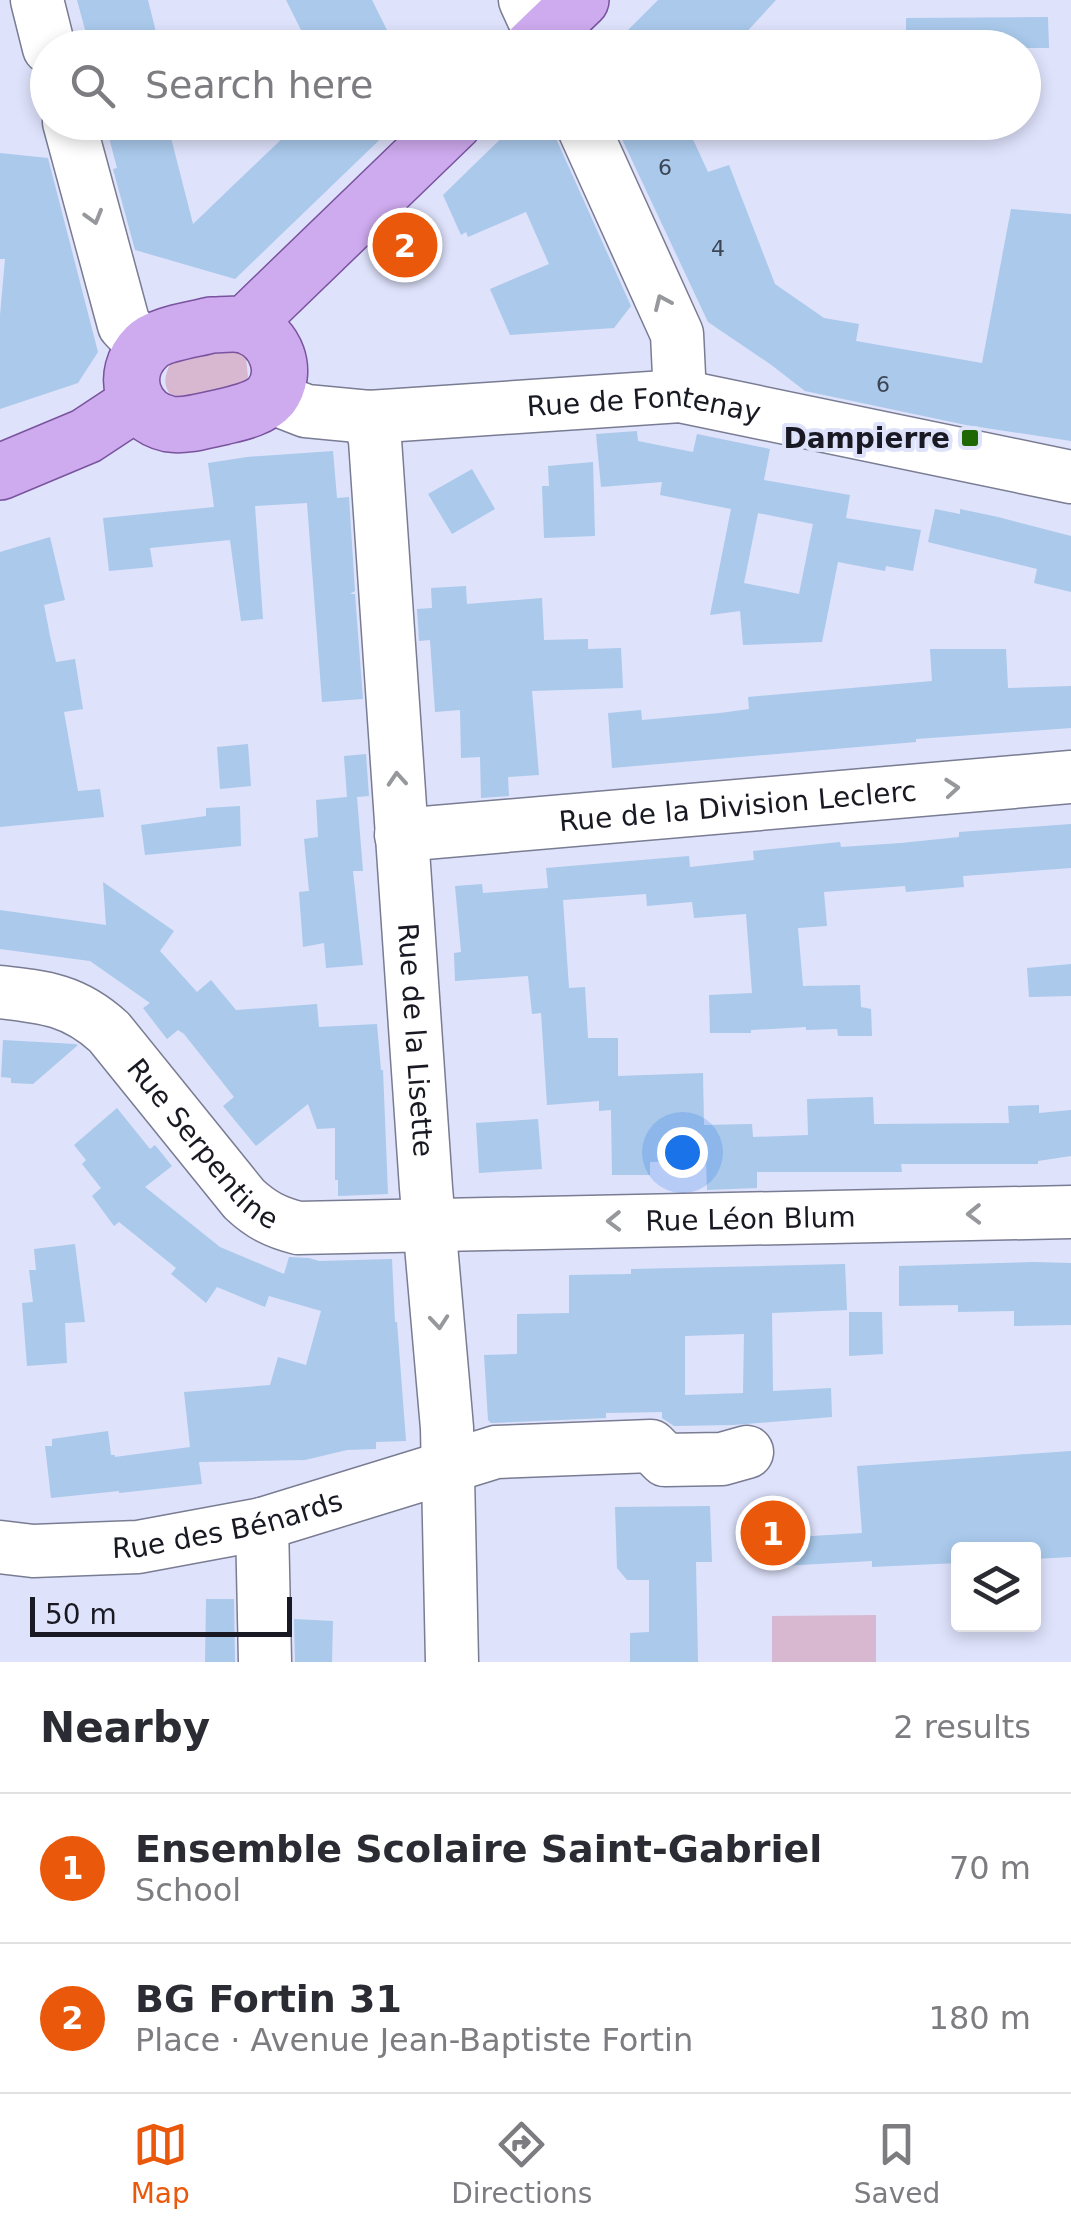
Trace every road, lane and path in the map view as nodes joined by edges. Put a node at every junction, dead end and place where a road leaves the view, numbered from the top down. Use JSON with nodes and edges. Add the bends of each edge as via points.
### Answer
{"nodes":[{"id":1,"x":37,"y":0,"type":"edge"},
{"id":2,"x":45,"y":30,"type":"edge"},
{"id":3,"x":74,"y":140,"type":"edge"},
{"id":4,"x":436,"y":140,"type":"edge"},
{"id":5,"x":588,"y":140,"type":"edge"},
{"id":6,"x":252,"y":319,"type":"junction"},
{"id":7,"x":146,"y":347,"type":"junction"},
{"id":8,"x":680,"y":396,"type":"junction"},
{"id":9,"x":270,"y":398,"type":"junction"},
{"id":10,"x":136,"y":403,"type":"junction"},
{"id":11,"x":369,"y":417,"type":"junction"},
{"id":12,"x":0,"y":472,"type":"edge"},
{"id":13,"x":1071,"y":477,"type":"edge"},
{"id":14,"x":1071,"y":777,"type":"edge"},
{"id":15,"x":401,"y":835,"type":"junction"},
{"id":16,"x":0,"y":992,"type":"edge"},
{"id":17,"x":1071,"y":1212,"type":"edge"},
{"id":18,"x":431,"y":1225,"type":"junction"},
{"id":19,"x":747,"y":1452,"type":"dead end"},
{"id":20,"x":449,"y":1466,"type":"junction"},
{"id":21,"x":262,"y":1524,"type":"junction"},
{"id":22,"x":0,"y":1547,"type":"edge"},
{"id":23,"x":265,"y":1662,"type":"edge"},
{"id":24,"x":452,"y":1662,"type":"edge"}],
"edges":[{"from":1,"to":2,"type":"street"},
{"from":3,"to":7,"type":"street","one_way":true,"via":[[124,324]]},
{"from":4,"to":6,"type":"main road"},
{"from":8,"to":5,"type":"street","one_way":true,"via":[[677,334]]},
{"from":6,"to":7,"type":"main road","via":[[159,338]]},
{"from":6,"to":9,"type":"main road","via":[[278,355]]},
{"from":7,"to":10,"type":"main road","via":[[133,368]]},
{"from":8,"to":11,"type":"street","name":"Rue de Fontenay"},
{"from":8,"to":13,"type":"street","name":"Rue de Fontenay"},
{"from":9,"to":10,"type":"main road","via":[[243,412],[173,425]]},
{"from":9,"to":11,"type":"street","name":"Rue de Fontenay","via":[[306,411]]},
{"from":10,"to":12,"type":"main road","via":[[86,436]]},
{"from":15,"to":11,"type":"street","name":"Rue de la Lisette","one_way":true,"via":[[376,440]]},
{"from":15,"to":14,"type":"street","name":"Rue de la Division Leclerc","one_way":true},
{"from":15,"to":18,"type":"street","name":"Rue de la Lisette"},
{"from":16,"to":18,"type":"street","name":"Rue Serpentine","via":[[60,1001],[94,1018],[258,1213],[298,1228]]},
{"from":17,"to":18,"type":"street","name":"Rue Léon Blum","one_way":true},
{"from":18,"to":20,"type":"street","name":"Rue de la Lisette","one_way":true},
{"from":19,"to":20,"type":"street","name":"Rue des Bénards","via":[[664,1460],[651,1446],[496,1452]]},
{"from":20,"to":21,"type":"street","name":"Rue des Bénards"},
{"from":20,"to":24,"type":"street","name":"Rue de la Lisette"},
{"from":21,"to":22,"type":"street","name":"Rue des Bénards","via":[[138,1548]]},
{"from":21,"to":23,"type":"street"}]}
